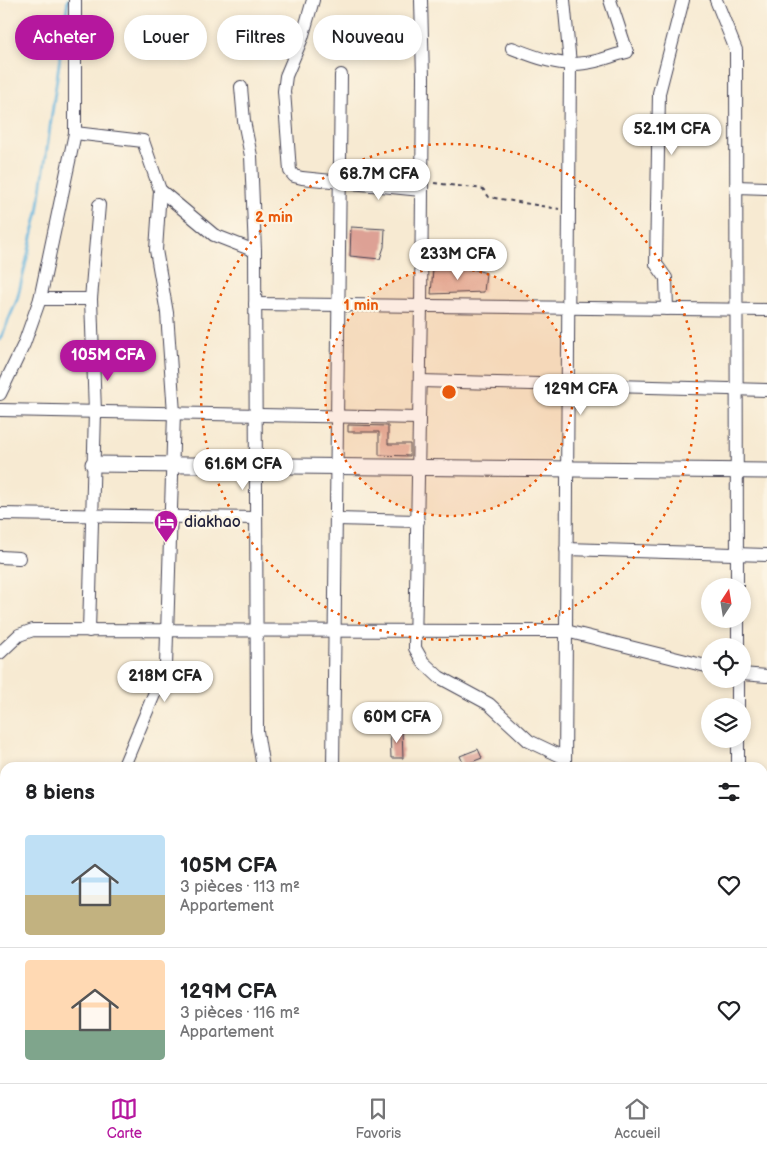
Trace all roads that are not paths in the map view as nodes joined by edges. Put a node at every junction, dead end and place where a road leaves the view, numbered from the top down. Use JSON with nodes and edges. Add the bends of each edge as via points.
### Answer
{"nodes":[{"id":1,"x":75,"y":0,"type":"edge"},
{"id":2,"x":313,"y":0,"type":"edge"},
{"id":3,"x":421,"y":0,"type":"edge"},
{"id":4,"x":564,"y":0,"type":"edge"},
{"id":5,"x":610,"y":0,"type":"edge"},
{"id":6,"x":684,"y":0,"type":"edge"},
{"id":7,"x":716,"y":0,"type":"edge"},
{"id":8,"x":512,"y":48,"type":"dead end"},
{"id":9,"x":570,"y":64,"type":"junction"},
{"id":10,"x":341,"y":75,"type":"dead end"},
{"id":11,"x":241,"y":87,"type":"dead end"},
{"id":12,"x":75,"y":133,"type":"junction"},
{"id":13,"x":340,"y":184,"type":"junction"},
{"id":14,"x":421,"y":186,"type":"junction"},
{"id":15,"x":736,"y":188,"type":"junction"},
{"id":16,"x":767,"y":188,"type":"edge"},
{"id":17,"x":160,"y":190,"type":"junction"},
{"id":18,"x":99,"y":204,"type":"dead end"},
{"id":19,"x":255,"y":252,"type":"junction"},
{"id":20,"x":40,"y":299,"type":"junction"},
{"id":21,"x":91,"y":300,"type":"junction"},
{"id":22,"x":255,"y":304,"type":"junction"},
{"id":23,"x":339,"y":305,"type":"junction"},
{"id":24,"x":421,"y":306,"type":"junction"},
{"id":25,"x":568,"y":308,"type":"junction"},
{"id":26,"x":667,"y":309,"type":"junction"},
{"id":27,"x":737,"y":310,"type":"junction"},
{"id":28,"x":767,"y":310,"type":"edge"},
{"id":29,"x":420,"y":380,"type":"junction"},
{"id":30,"x":568,"y":385,"type":"junction"},
{"id":31,"x":737,"y":389,"type":"junction"},
{"id":32,"x":767,"y":390,"type":"edge"},
{"id":33,"x":0,"y":394,"type":"edge"},
{"id":34,"x":0,"y":410,"type":"edge"},
{"id":35,"x":95,"y":412,"type":"junction"},
{"id":36,"x":174,"y":413,"type":"junction"},
{"id":37,"x":256,"y":415,"type":"junction"},
{"id":38,"x":337,"y":417,"type":"junction"},
{"id":39,"x":419,"y":418,"type":"junction"},
{"id":40,"x":93,"y":464,"type":"junction"},
{"id":41,"x":171,"y":465,"type":"junction"},
{"id":42,"x":256,"y":465,"type":"junction"},
{"id":43,"x":337,"y":466,"type":"junction"},
{"id":44,"x":418,"y":467,"type":"junction"},
{"id":45,"x":567,"y":469,"type":"junction"},
{"id":46,"x":737,"y":470,"type":"junction"},
{"id":47,"x":767,"y":471,"type":"edge"},
{"id":48,"x":0,"y":514,"type":"edge"},
{"id":49,"x":92,"y":516,"type":"junction"},
{"id":50,"x":170,"y":517,"type":"junction"},
{"id":51,"x":256,"y":518,"type":"junction"},
{"id":52,"x":336,"y":520,"type":"junction"},
{"id":53,"x":418,"y":521,"type":"junction"},
{"id":54,"x":566,"y":549,"type":"junction"},
{"id":55,"x":737,"y":555,"type":"junction"},
{"id":56,"x":767,"y":555,"type":"edge"},
{"id":57,"x":0,"y":557,"type":"edge"},
{"id":58,"x":20,"y":558,"type":"dead end"},
{"id":59,"x":738,"y":578,"type":"edge"},
{"id":60,"x":89,"y":631,"type":"junction"},
{"id":61,"x":167,"y":631,"type":"junction"},
{"id":62,"x":257,"y":631,"type":"junction"},
{"id":63,"x":335,"y":631,"type":"junction"},
{"id":64,"x":414,"y":631,"type":"junction"},
{"id":65,"x":566,"y":631,"type":"junction"},
{"id":66,"x":0,"y":653,"type":"edge"},
{"id":67,"x":701,"y":665,"type":"edge"},
{"id":68,"x":751,"y":675,"type":"edge"},
{"id":69,"x":767,"y":676,"type":"edge"},
{"id":70,"x":738,"y":748,"type":"edge"},
{"id":71,"x":125,"y":762,"type":"edge"},
{"id":72,"x":262,"y":762,"type":"edge"},
{"id":73,"x":333,"y":762,"type":"edge"},
{"id":74,"x":563,"y":762,"type":"edge"},
{"id":75,"x":565,"y":762,"type":"edge"},
{"id":76,"x":738,"y":762,"type":"edge"}],
"edges":[{"from":1,"to":12,"type":"street"},
{"from":2,"to":13,"type":"street","via":[[286,76],[284,91],[290,171],[294,176]]},
{"from":3,"to":14,"type":"street"},
{"from":4,"to":9,"type":"street"},
{"from":5,"to":9,"type":"street","via":[[627,52]]},
{"from":6,"to":26,"type":"street","via":[[659,92],[656,264],[666,278]]},
{"from":7,"to":15,"type":"street","via":[[736,50]]},
{"from":8,"to":9,"type":"street","via":[[542,59]]},
{"from":9,"to":25,"type":"street"},
{"from":10,"to":13,"type":"street"},
{"from":11,"to":19,"type":"street","via":[[251,156]]},
{"from":12,"to":17,"type":"street","via":[[143,142]]},
{"from":12,"to":20,"type":"street"},
{"from":13,"to":14,"type":"street"},
{"from":13,"to":23,"type":"street"},
{"from":14,"to":24,"type":"street"},
{"from":15,"to":16,"type":"street"},
{"from":15,"to":27,"type":"street"},
{"from":17,"to":19,"type":"street","via":[[214,235]]},
{"from":17,"to":36,"type":"street","via":[[156,250],[167,313]]},
{"from":18,"to":21,"type":"street"},
{"from":19,"to":22,"type":"street"},
{"from":20,"to":21,"type":"street"},
{"from":20,"to":33,"type":"street","via":[[24,344]]},
{"from":21,"to":35,"type":"street"},
{"from":22,"to":23,"type":"street"},
{"from":22,"to":37,"type":"street"},
{"from":23,"to":24,"type":"street"},
{"from":23,"to":38,"type":"street"},
{"from":24,"to":25,"type":"street"},
{"from":24,"to":29,"type":"street"},
{"from":25,"to":26,"type":"street"},
{"from":25,"to":30,"type":"street"},
{"from":26,"to":27,"type":"street"},
{"from":27,"to":28,"type":"street"},
{"from":27,"to":31,"type":"street"},
{"from":29,"to":30,"type":"street"},
{"from":29,"to":39,"type":"street"},
{"from":30,"to":31,"type":"street"},
{"from":30,"to":45,"type":"street"},
{"from":31,"to":32,"type":"street"},
{"from":31,"to":46,"type":"street"},
{"from":34,"to":35,"type":"street"},
{"from":35,"to":36,"type":"street"},
{"from":35,"to":40,"type":"street"},
{"from":36,"to":37,"type":"street"},
{"from":36,"to":41,"type":"street"},
{"from":37,"to":38,"type":"street"},
{"from":37,"to":42,"type":"street"},
{"from":38,"to":39,"type":"street"},
{"from":38,"to":43,"type":"street"},
{"from":39,"to":44,"type":"street"},
{"from":40,"to":41,"type":"street"},
{"from":40,"to":49,"type":"street"},
{"from":41,"to":42,"type":"street"},
{"from":41,"to":50,"type":"street"},
{"from":42,"to":43,"type":"street"},
{"from":42,"to":51,"type":"street"},
{"from":43,"to":44,"type":"street"},
{"from":43,"to":52,"type":"street"},
{"from":44,"to":45,"type":"street"},
{"from":44,"to":53,"type":"street"},
{"from":45,"to":46,"type":"street"},
{"from":45,"to":54,"type":"street"},
{"from":46,"to":47,"type":"street"},
{"from":46,"to":55,"type":"street"},
{"from":48,"to":49,"type":"street"},
{"from":49,"to":50,"type":"street"},
{"from":49,"to":60,"type":"street"},
{"from":50,"to":51,"type":"street"},
{"from":50,"to":61,"type":"street"},
{"from":51,"to":62,"type":"street"},
{"from":52,"to":53,"type":"street"},
{"from":52,"to":63,"type":"street"},
{"from":53,"to":64,"type":"street"},
{"from":54,"to":55,"type":"street"},
{"from":54,"to":65,"type":"street"},
{"from":55,"to":56,"type":"street"},
{"from":55,"to":59,"type":"street"},
{"from":57,"to":58,"type":"street"},
{"from":60,"to":61,"type":"street"},
{"from":60,"to":66,"type":"street","via":[[34,630],[19,635]]},
{"from":61,"to":62,"type":"street"},
{"from":61,"to":71,"type":"street","via":[[164,676]]},
{"from":62,"to":63,"type":"street"},
{"from":62,"to":72,"type":"street","via":[[257,731]]},
{"from":63,"to":64,"type":"street"},
{"from":63,"to":73,"type":"street"},
{"from":64,"to":65,"type":"street"},
{"from":64,"to":74,"type":"street","via":[[415,648],[423,662],[439,677],[489,704],[529,741]]},
{"from":65,"to":67,"type":"street"},
{"from":65,"to":75,"type":"street"},
{"from":68,"to":69,"type":"street"},
{"from":70,"to":76,"type":"street"}]}
